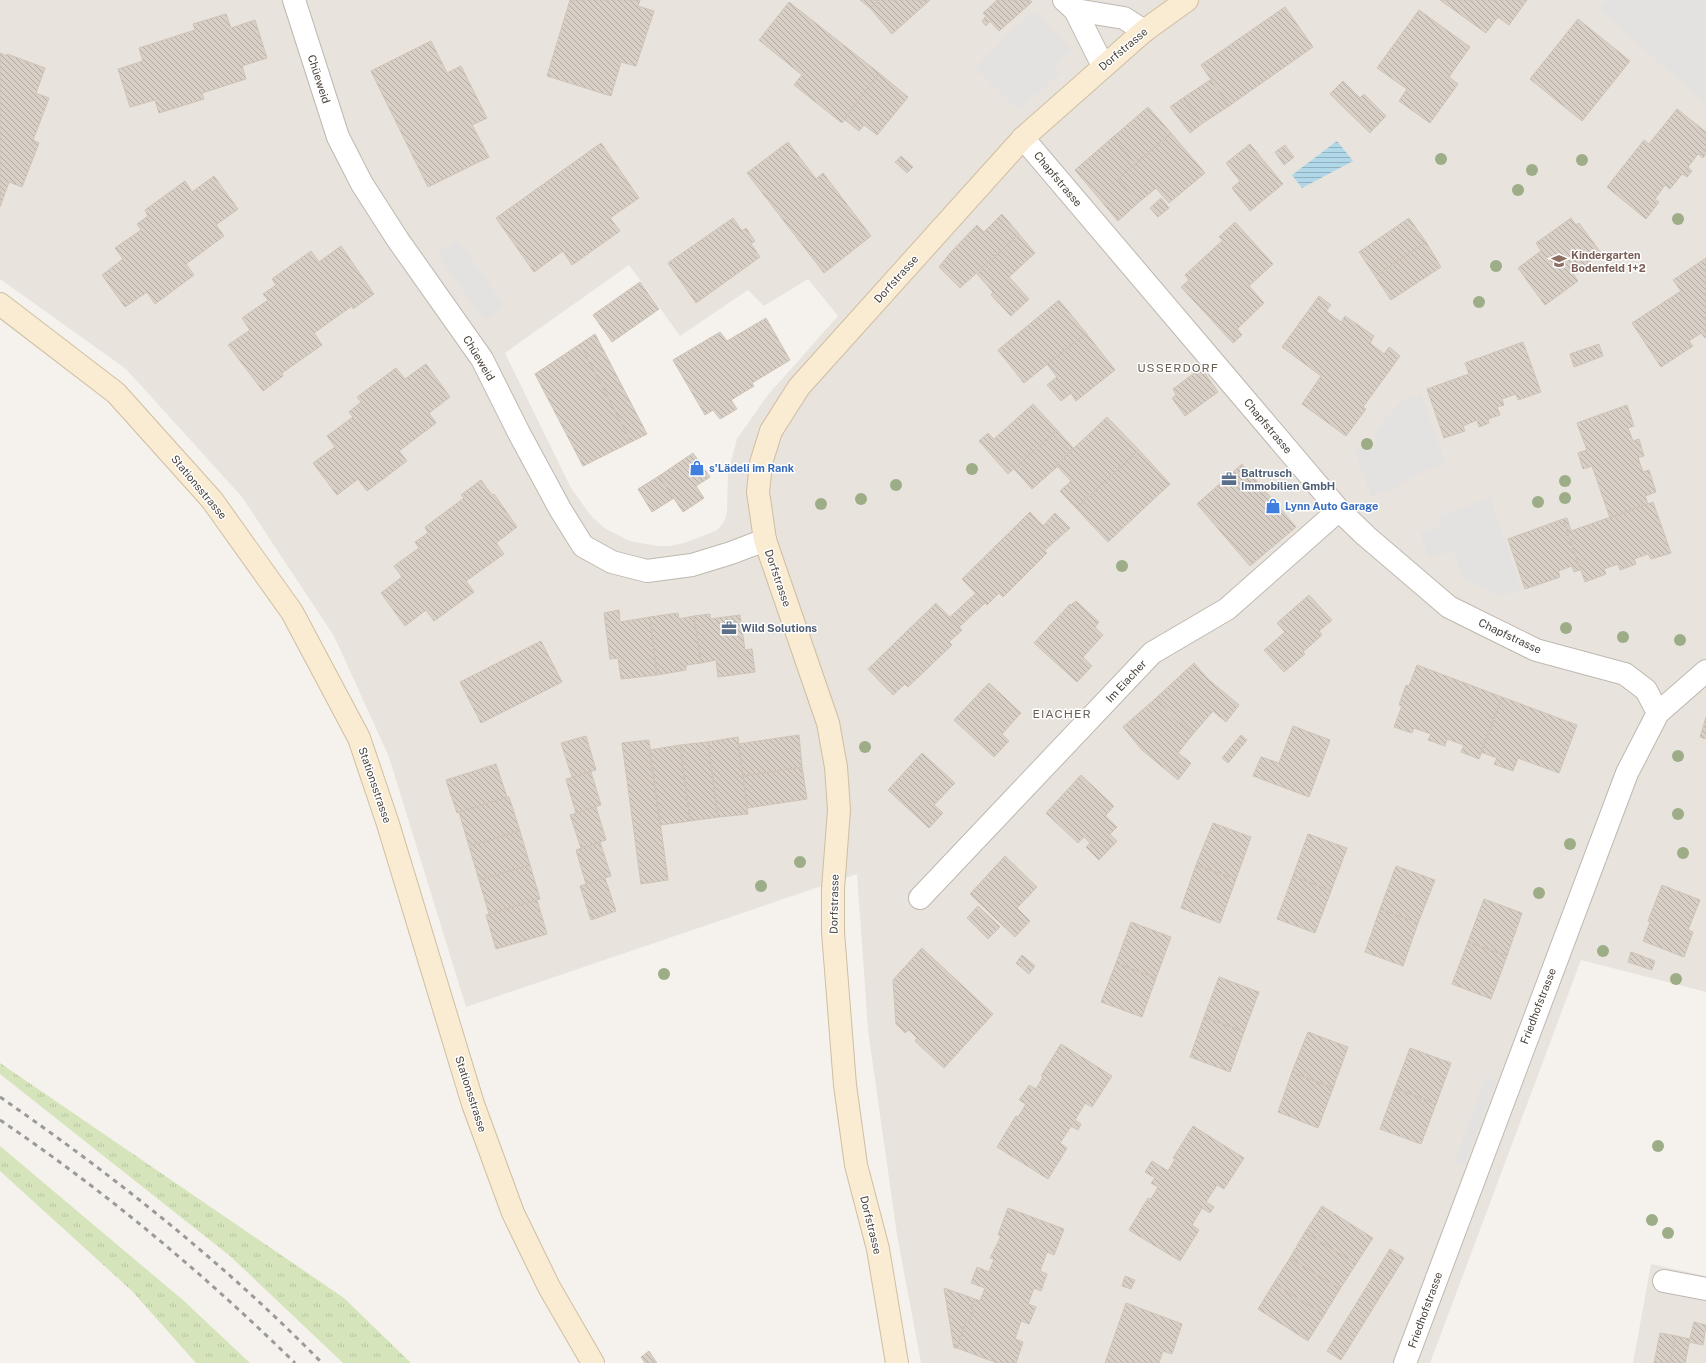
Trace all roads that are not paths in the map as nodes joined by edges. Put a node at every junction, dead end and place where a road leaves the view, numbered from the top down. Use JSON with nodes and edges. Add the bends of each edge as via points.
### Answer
{"nodes":[{"id":1,"x":294,"y":0,"type":"edge"},
{"id":2,"x":1187,"y":0,"type":"edge"},
{"id":3,"x":1070,"y":5,"type":"edge"},
{"id":4,"x":1144,"y":31,"type":"junction"},
{"id":5,"x":1103,"y":66,"type":"junction"},
{"id":6,"x":1023,"y":138,"type":"junction"},
{"id":7,"x":0,"y":304,"type":"edge"},
{"id":8,"x":1339,"y":510,"type":"junction"},
{"id":9,"x":765,"y":540,"type":"junction"},
{"id":10,"x":1706,"y":671,"type":"edge"},
{"id":11,"x":1658,"y":714,"type":"junction"},
{"id":12,"x":920,"y":898,"type":"dead end"},
{"id":13,"x":1664,"y":1281,"type":"dead end"},
{"id":14,"x":1706,"y":1289,"type":"edge"},
{"id":15,"x":593,"y":1363,"type":"edge"},
{"id":16,"x":897,"y":1363,"type":"edge"},
{"id":17,"x":1405,"y":1363,"type":"edge"}],
"edges":[{"from":1,"to":9,"type":"street","name":"Chüeweid","via":[[338,137],[362,184],[482,359],[519,433],[583,546],[612,562],[647,571],[692,565]]},
{"from":2,"to":4,"type":"street","name":"Dorfstrasse"},
{"from":3,"to":4,"type":"street","via":[[1124,18]]},
{"from":3,"to":5,"type":"street"},
{"from":4,"to":5,"type":"street","name":"Dorfstrasse"},
{"from":5,"to":6,"type":"street","name":"Dorfstrasse"},
{"from":6,"to":8,"type":"street","name":"Chapfstrasse"},
{"from":6,"to":9,"type":"street","name":"Dorfstrasse","via":[[799,387],[772,431],[761,463],[758,492]]},
{"from":7,"to":15,"type":"street","name":"Stationsstrasse","via":[[116,394],[212,500],[292,612],[359,738],[388,824],[473,1104],[513,1213],[550,1287]]},
{"from":8,"to":11,"type":"street","name":"Chapfstrasse","via":[[1449,607],[1536,650],[1626,674],[1646,690]]},
{"from":8,"to":12,"type":"street","name":"Im Eiacher","via":[[1227,609],[1152,653]]},
{"from":9,"to":16,"type":"street","name":"Dorfstrasse","via":[[828,723],[836,767],[839,810],[833,889],[833,932],[844,1085],[856,1165],[878,1249]]},
{"from":10,"to":11,"type":"street","name":"Friedhofstrasse"},
{"from":11,"to":17,"type":"street","name":"Friedhofstrasse","via":[[1627,772]]},
{"from":13,"to":14,"type":"street"}]}
